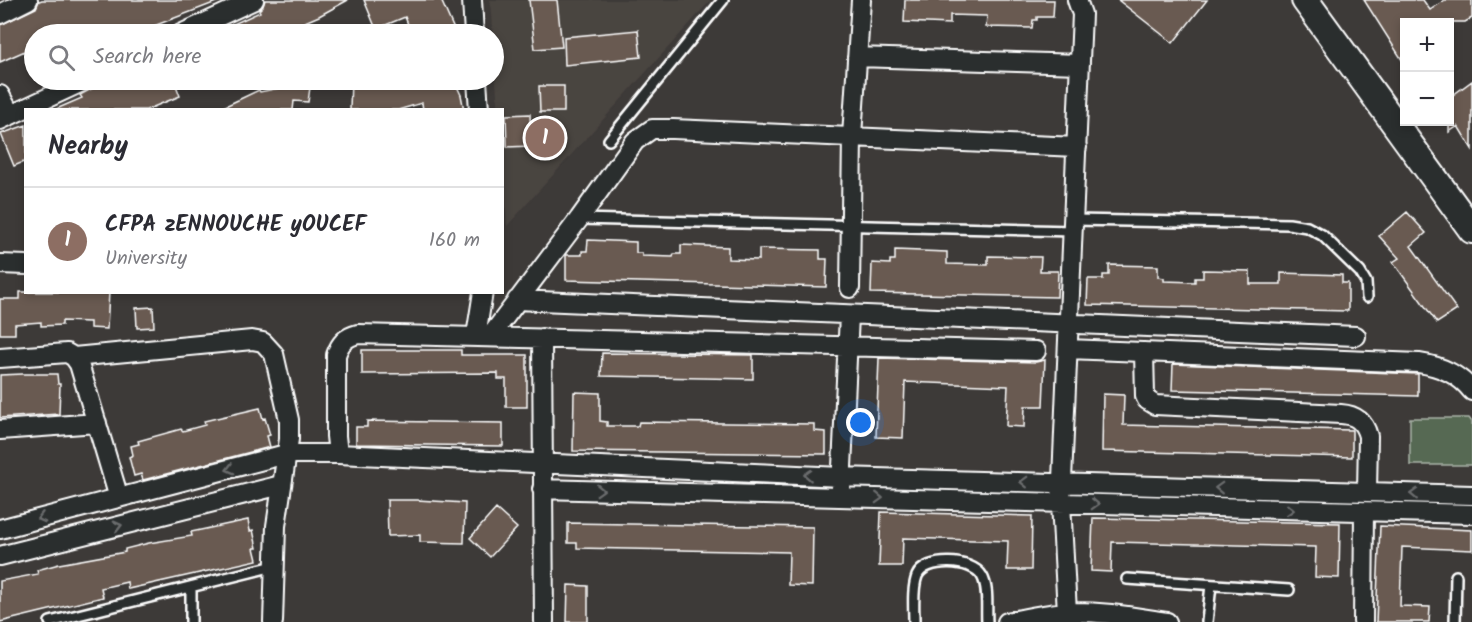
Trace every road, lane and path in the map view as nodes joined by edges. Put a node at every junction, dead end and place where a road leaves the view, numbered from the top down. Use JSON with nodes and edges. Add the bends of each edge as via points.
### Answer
{"nodes":[{"id":1,"x":28,"y":0,"type":"edge"},
{"id":2,"x":254,"y":0,"type":"edge"},
{"id":3,"x":472,"y":0,"type":"edge"},
{"id":4,"x":723,"y":0,"type":"edge"},
{"id":5,"x":861,"y":0,"type":"edge"},
{"id":6,"x":1077,"y":0,"type":"edge"},
{"id":7,"x":1305,"y":0,"type":"edge"},
{"id":8,"x":0,"y":14,"type":"edge"},
{"id":9,"x":203,"y":24,"type":"edge"},
{"id":10,"x":473,"y":24,"type":"edge"},
{"id":11,"x":857,"y":57,"type":"junction"},
{"id":12,"x":1080,"y":64,"type":"junction"},
{"id":13,"x":65,"y":90,"type":"edge"},
{"id":14,"x":478,"y":90,"type":"edge"},
{"id":15,"x":0,"y":94,"type":"edge"},
{"id":16,"x":26,"y":108,"type":"edge"},
{"id":17,"x":479,"y":108,"type":"edge"},
{"id":18,"x":24,"y":109,"type":"edge"},
{"id":19,"x":5,"y":118,"type":"edge"},
{"id":20,"x":852,"y":136,"type":"junction"},
{"id":21,"x":609,"y":140,"type":"dead end"},
{"id":22,"x":1077,"y":147,"type":"junction"},
{"id":23,"x":579,"y":219,"type":"junction"},
{"id":24,"x":850,"y":226,"type":"junction"},
{"id":25,"x":1074,"y":226,"type":"junction"},
{"id":26,"x":1472,"y":230,"type":"edge"},
{"id":27,"x":0,"y":264,"type":"edge"},
{"id":28,"x":24,"y":265,"type":"edge"},
{"id":29,"x":850,"y":288,"type":"dead end"},
{"id":30,"x":483,"y":294,"type":"edge"},
{"id":31,"x":1367,"y":297,"type":"dead end"},
{"id":32,"x":517,"y":300,"type":"junction"},
{"id":33,"x":849,"y":315,"type":"junction"},
{"id":34,"x":1070,"y":324,"type":"junction"},
{"id":35,"x":1356,"y":336,"type":"dead end"},
{"id":36,"x":483,"y":337,"type":"junction"},
{"id":37,"x":542,"y":338,"type":"junction"},
{"id":38,"x":846,"y":347,"type":"junction"},
{"id":39,"x":1068,"y":349,"type":"junction"},
{"id":40,"x":1036,"y":351,"type":"dead end"},
{"id":41,"x":1144,"y":352,"type":"junction"},
{"id":42,"x":74,"y":357,"type":"junction"},
{"id":43,"x":0,"y":358,"type":"edge"},
{"id":44,"x":1472,"y":391,"type":"edge"},
{"id":45,"x":97,"y":423,"type":"junction"},
{"id":46,"x":0,"y":430,"type":"edge"},
{"id":47,"x":286,"y":454,"type":"junction"},
{"id":48,"x":338,"y":454,"type":"junction"},
{"id":49,"x":542,"y":463,"type":"junction"},
{"id":50,"x":841,"y":477,"type":"junction"},
{"id":51,"x":1062,"y":484,"type":"junction"},
{"id":52,"x":280,"y":485,"type":"junction"},
{"id":53,"x":542,"y":489,"type":"junction"},
{"id":54,"x":1366,"y":492,"type":"junction"},
{"id":55,"x":1472,"y":495,"type":"edge"},
{"id":56,"x":840,"y":497,"type":"junction"},
{"id":57,"x":119,"y":498,"type":"junction"},
{"id":58,"x":1061,"y":503,"type":"junction"},
{"id":59,"x":1364,"y":512,"type":"junction"},
{"id":60,"x":1472,"y":514,"type":"edge"},
{"id":61,"x":0,"y":529,"type":"edge"},
{"id":62,"x":0,"y":556,"type":"edge"},
{"id":63,"x":274,"y":567,"type":"junction"},
{"id":64,"x":1456,"y":576,"type":"dead end"},
{"id":65,"x":1127,"y":579,"type":"dead end"},
{"id":66,"x":1211,"y":585,"type":"junction"},
{"id":67,"x":191,"y":587,"type":"junction"},
{"id":68,"x":1289,"y":590,"type":"dead end"},
{"id":69,"x":1067,"y":612,"type":"junction"},
{"id":70,"x":50,"y":622,"type":"edge"},
{"id":71,"x":190,"y":622,"type":"edge"},
{"id":72,"x":273,"y":622,"type":"edge"},
{"id":73,"x":544,"y":622,"type":"edge"},
{"id":74,"x":914,"y":622,"type":"edge"},
{"id":75,"x":987,"y":622,"type":"edge"},
{"id":76,"x":1007,"y":622,"type":"edge"},
{"id":77,"x":1167,"y":622,"type":"edge"},
{"id":78,"x":1207,"y":622,"type":"edge"},
{"id":79,"x":1363,"y":622,"type":"edge"},
{"id":80,"x":1455,"y":622,"type":"edge"}],
"edges":[{"from":1,"to":8,"type":"street"},
{"from":2,"to":9,"type":"street"},
{"from":3,"to":10,"type":"street"},
{"from":4,"to":21,"type":"lane"},
{"from":5,"to":11,"type":"street"},
{"from":6,"to":12,"type":"street","via":[[1082,14]]},
{"from":7,"to":26,"type":"main road"},
{"from":11,"to":12,"type":"street"},
{"from":11,"to":20,"type":"street"},
{"from":12,"to":22,"type":"street"},
{"from":13,"to":16,"type":"street"},
{"from":14,"to":17,"type":"street"},
{"from":15,"to":19,"type":"street"},
{"from":18,"to":19,"type":"street"},
{"from":20,"to":22,"type":"street"},
{"from":20,"to":23,"type":"street","via":[[652,129],[635,141]]},
{"from":20,"to":24,"type":"street"},
{"from":22,"to":25,"type":"street"},
{"from":23,"to":24,"type":"lane"},
{"from":23,"to":32,"type":"street"},
{"from":24,"to":25,"type":"lane"},
{"from":24,"to":29,"type":"street"},
{"from":25,"to":31,"type":"lane","via":[[1307,227],[1322,235],[1360,272],[1366,282]]},
{"from":25,"to":34,"type":"street"},
{"from":27,"to":28,"type":"street"},
{"from":30,"to":36,"type":"street"},
{"from":32,"to":33,"type":"street"},
{"from":32,"to":36,"type":"street"},
{"from":33,"to":34,"type":"street"},
{"from":33,"to":38,"type":"street"},
{"from":34,"to":35,"type":"street"},
{"from":34,"to":39,"type":"street"},
{"from":36,"to":37,"type":"street"},
{"from":36,"to":48,"type":"street","via":[[364,333],[346,338],[336,355]]},
{"from":37,"to":38,"type":"street"},
{"from":37,"to":49,"type":"street"},
{"from":38,"to":40,"type":"street"},
{"from":38,"to":50,"type":"street"},
{"from":39,"to":41,"type":"street"},
{"from":39,"to":51,"type":"street"},
{"from":41,"to":44,"type":"street","via":[[1419,363],[1449,372]]},
{"from":41,"to":54,"type":"street","via":[[1145,396],[1155,405],[1356,417],[1368,436]]},
{"from":42,"to":43,"type":"street","via":[[62,353]]},
{"from":42,"to":45,"type":"street"},
{"from":42,"to":47,"type":"street","via":[[263,342],[274,354],[288,410]]},
{"from":45,"to":46,"type":"street"},
{"from":45,"to":57,"type":"street"},
{"from":47,"to":48,"type":"street"},
{"from":47,"to":52,"type":"street"},
{"from":47,"to":57,"type":"street","one_way":true},
{"from":48,"to":49,"type":"street"},
{"from":50,"to":49,"type":"street","one_way":true},
{"from":49,"to":53,"type":"street"},
{"from":51,"to":50,"type":"street","one_way":true},
{"from":50,"to":56,"type":"street"},
{"from":54,"to":51,"type":"street","one_way":true},
{"from":51,"to":58,"type":"street"},
{"from":62,"to":52,"type":"street","one_way":true},
{"from":52,"to":63,"type":"street"},
{"from":53,"to":56,"type":"street","one_way":true},
{"from":53,"to":73,"type":"street"},
{"from":55,"to":54,"type":"street","one_way":true},
{"from":56,"to":58,"type":"street","one_way":true},
{"from":57,"to":61,"type":"street","one_way":true},
{"from":58,"to":59,"type":"street","one_way":true},
{"from":58,"to":69,"type":"street"},
{"from":59,"to":60,"type":"street"},
{"from":59,"to":79,"type":"street"},
{"from":63,"to":67,"type":"lane"},
{"from":63,"to":72,"type":"street"},
{"from":64,"to":80,"type":"lane"},
{"from":65,"to":66,"type":"lane"},
{"from":66,"to":68,"type":"lane"},
{"from":66,"to":78,"type":"lane"},
{"from":67,"to":70,"type":"lane"},
{"from":67,"to":71,"type":"lane"},
{"from":69,"to":76,"type":"street"},
{"from":69,"to":77,"type":"street"},
{"from":74,"to":75,"type":"lane","via":[[920,571],[930,564],[961,563],[978,570],[984,580]]}]}
